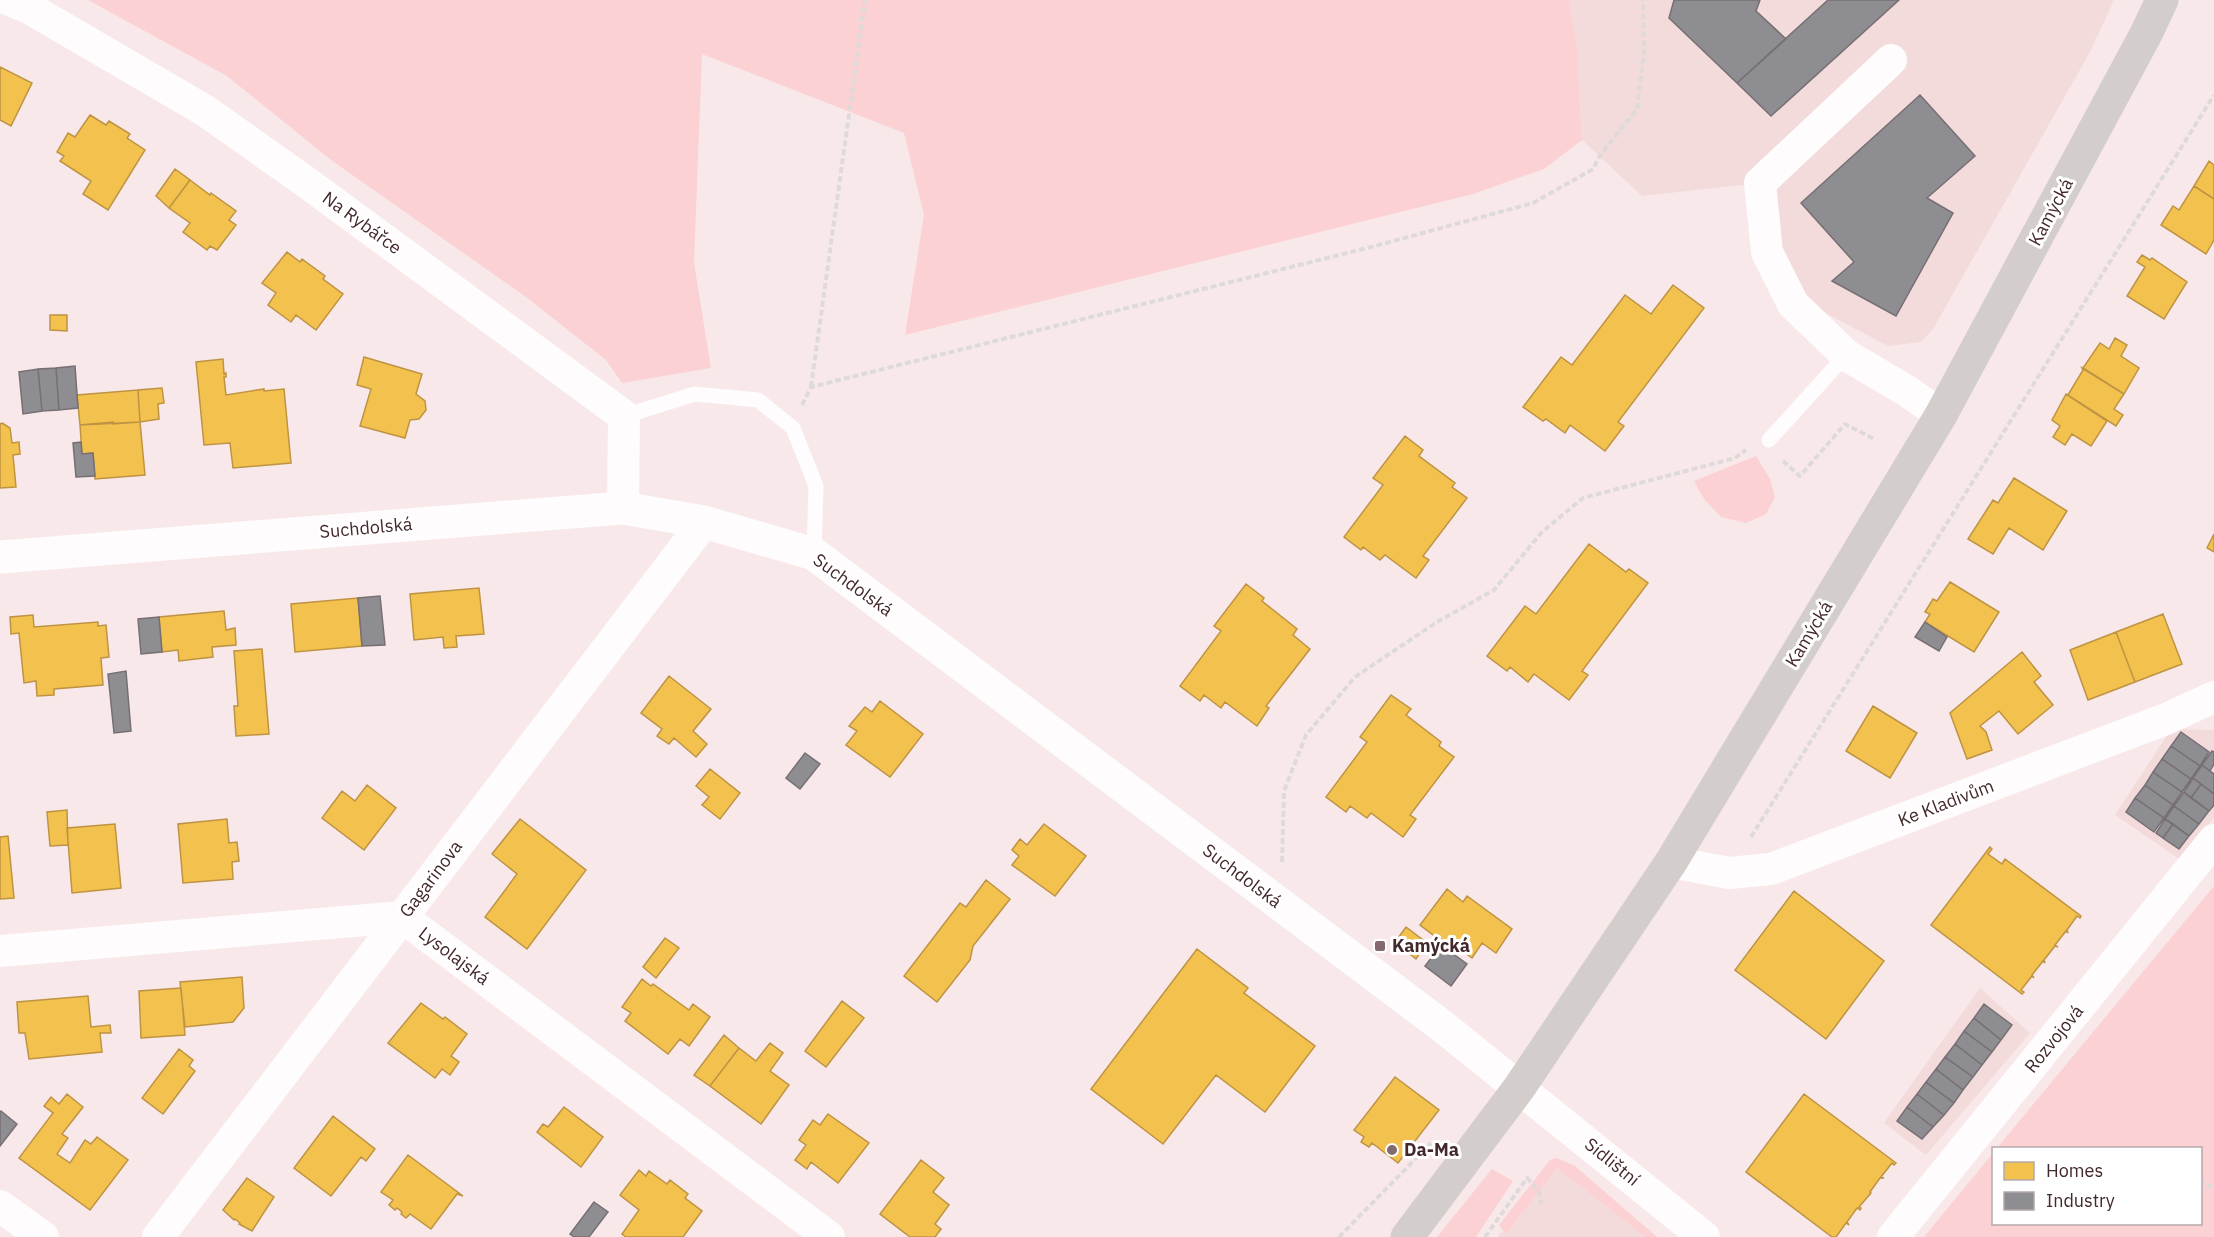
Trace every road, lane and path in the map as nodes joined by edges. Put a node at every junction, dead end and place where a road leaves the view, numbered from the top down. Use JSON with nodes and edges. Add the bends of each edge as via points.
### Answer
{"nodes":[{"id":1,"x":9,"y":0,"type":"edge"},
{"id":2,"x":865,"y":0,"type":"edge"},
{"id":3,"x":1643,"y":0,"type":"edge"},
{"id":4,"x":2162,"y":0,"type":"edge"},
{"id":5,"x":1891,"y":60,"type":"dead end"},
{"id":6,"x":2214,"y":95,"type":"edge"},
{"id":7,"x":1846,"y":355,"type":"junction"},
{"id":8,"x":811,"y":387,"type":"junction"},
{"id":9,"x":1941,"y":415,"type":"junction"},
{"id":10,"x":624,"y":416,"type":"junction"},
{"id":11,"x":793,"y":428,"type":"junction"},
{"id":12,"x":1768,"y":440,"type":"dead end"},
{"id":13,"x":1876,"y":440,"type":"dead end"},
{"id":14,"x":1751,"y":447,"type":"dead end"},
{"id":15,"x":1775,"y":455,"type":"dead end"},
{"id":16,"x":623,"y":508,"type":"junction"},
{"id":17,"x":704,"y":522,"type":"junction"},
{"id":18,"x":814,"y":554,"type":"junction"},
{"id":19,"x":0,"y":557,"type":"edge"},
{"id":20,"x":2214,"y":697,"type":"edge"},
{"id":21,"x":2214,"y":840,"type":"edge"},
{"id":22,"x":1671,"y":862,"type":"junction"},
{"id":23,"x":1729,"y":873,"type":"junction"},
{"id":24,"x":1288,"y":911,"type":"junction"},
{"id":25,"x":402,"y":917,"type":"junction"},
{"id":26,"x":0,"y":951,"type":"edge"},
{"id":27,"x":1519,"y":1088,"type":"junction"},
{"id":28,"x":1435,"y":1139,"type":"dead end"},
{"id":29,"x":1541,"y":1204,"type":"dead end"},
{"id":30,"x":0,"y":1206,"type":"edge"},
{"id":31,"x":42,"y":1237,"type":"edge"},
{"id":32,"x":158,"y":1237,"type":"edge"},
{"id":33,"x":829,"y":1237,"type":"edge"},
{"id":34,"x":1339,"y":1237,"type":"edge"},
{"id":35,"x":1407,"y":1237,"type":"edge"},
{"id":36,"x":1485,"y":1237,"type":"edge"},
{"id":37,"x":1704,"y":1237,"type":"edge"},
{"id":38,"x":1893,"y":1237,"type":"edge"}],
"edges":[{"from":1,"to":10,"type":"street","name":"Na Rybářce","via":[[204,110]]},
{"from":2,"to":8,"type":"path"},
{"from":3,"to":8,"type":"path","via":[[1644,53],[1637,109],[1593,168],[1533,203]]},
{"from":4,"to":9,"type":"main road","name":"Kamýcká"},
{"from":5,"to":7,"type":"street","via":[[1760,183],[1767,252],[1793,304]]},
{"from":6,"to":23,"type":"path"},
{"from":7,"to":9,"type":"street"},
{"from":7,"to":12,"type":"lane"},
{"from":8,"to":11,"type":"path"},
{"from":9,"to":22,"type":"main road","name":"Kamýcká"},
{"from":10,"to":11,"type":"lane","via":[[694,394],[758,400]]},
{"from":10,"to":16,"type":"street"},
{"from":11,"to":18,"type":"lane","via":[[816,486]]},
{"from":13,"to":15,"type":"path","via":[[1845,424],[1800,476]]},
{"from":14,"to":24,"type":"path","via":[[1735,458],[1583,498],[1542,532],[1494,590],[1437,622],[1355,677],[1306,735],[1284,791],[1281,853]]},
{"from":16,"to":17,"type":"street","name":"Suchdolská"},
{"from":16,"to":19,"type":"street","name":"Suchdolská"},
{"from":17,"to":18,"type":"street","name":"Suchdolská"},
{"from":17,"to":25,"type":"street","name":"Gagarinova"},
{"from":18,"to":24,"type":"street","name":"Suchdolská"},
{"from":20,"to":23,"type":"street","name":"Ke Kladivům","via":[[2166,719],[1771,869]]},
{"from":21,"to":38,"type":"street","name":"Rozvojová"},
{"from":22,"to":23,"type":"street","name":"Ke Kladivům"},
{"from":22,"to":27,"type":"main road","name":"Kamýcká"},
{"from":24,"to":27,"type":"street","name":"Suchdolská"},
{"from":25,"to":26,"type":"street","name":"Lysolajská"},
{"from":25,"to":32,"type":"street","name":"Gagarinova"},
{"from":25,"to":33,"type":"street","name":"Lysolajská"},
{"from":27,"to":35,"type":"main road","name":"Kamýcká"},
{"from":27,"to":37,"type":"street","name":"Sídlištní"},
{"from":28,"to":34,"type":"path"},
{"from":29,"to":36,"type":"path","via":[[1539,1191],[1527,1178]]},
{"from":30,"to":31,"type":"street"}]}
